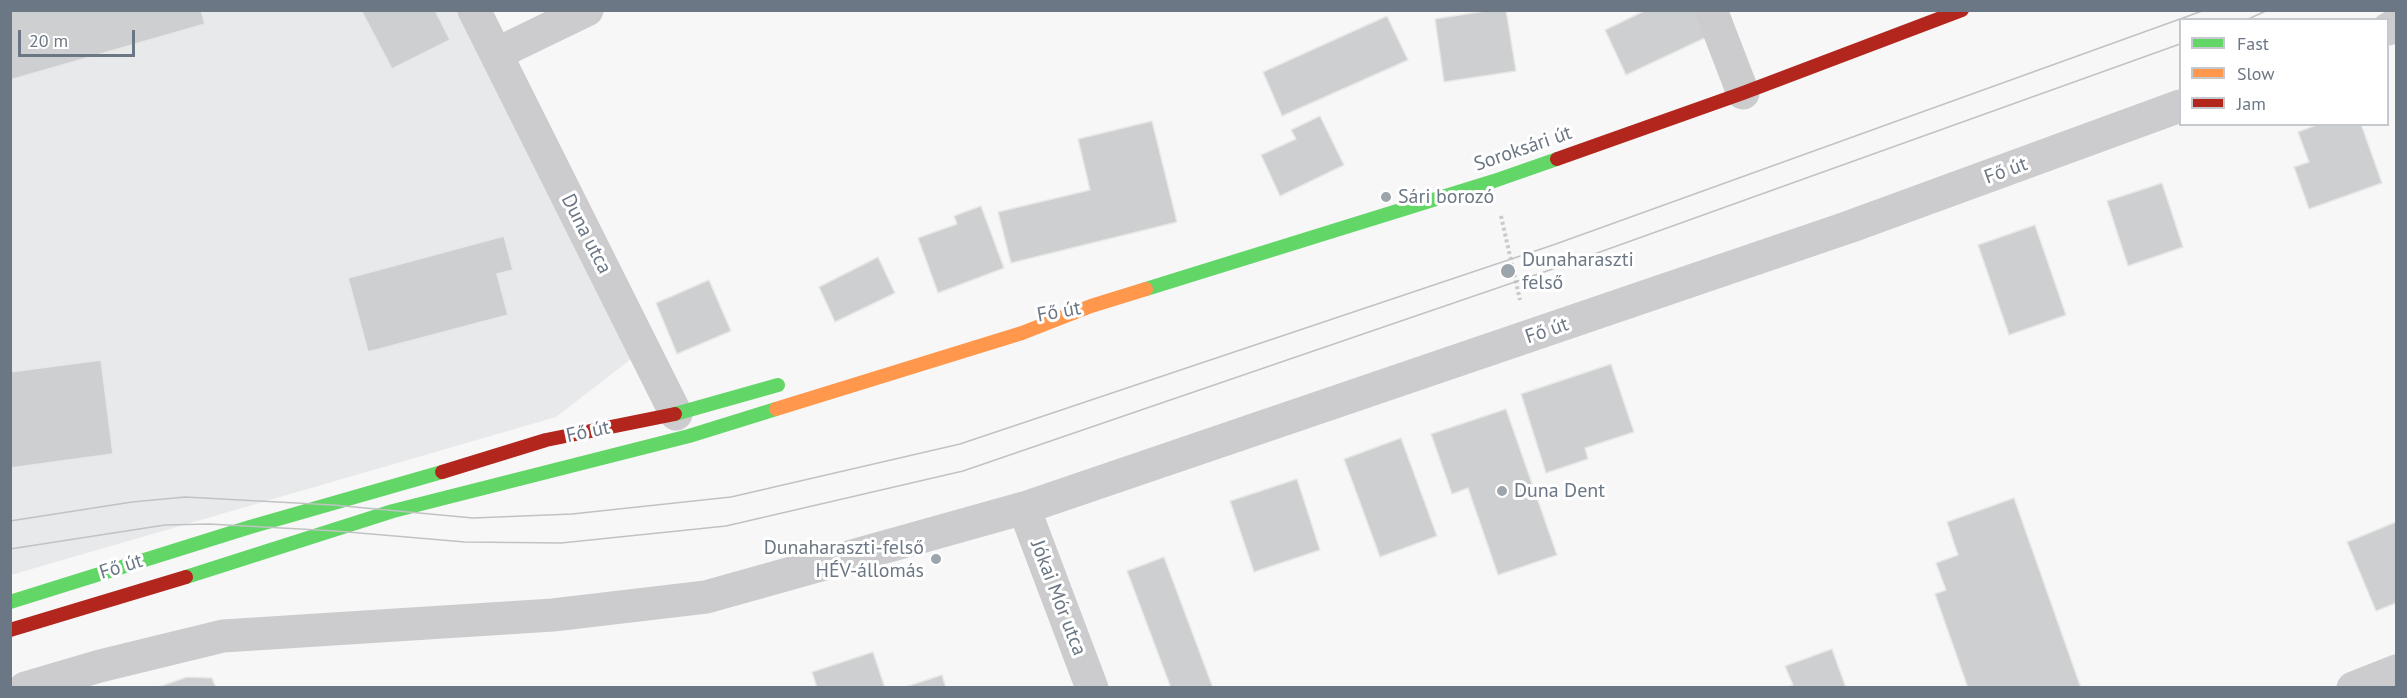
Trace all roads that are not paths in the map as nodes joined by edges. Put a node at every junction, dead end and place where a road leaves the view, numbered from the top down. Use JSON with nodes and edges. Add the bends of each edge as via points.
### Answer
{"nodes":[{"id":1,"x":474,"y":10,"type":"edge"},
{"id":2,"x":587,"y":10,"type":"edge"},
{"id":3,"x":1711,"y":10,"type":"edge"},
{"id":4,"x":1962,"y":10,"type":"edge"},
{"id":5,"x":496,"y":54,"type":"junction"},
{"id":6,"x":1743,"y":93,"type":"junction"},
{"id":7,"x":2179,"y":107,"type":"edge"},
{"id":8,"x":1090,"y":306,"type":"junction"},
{"id":9,"x":1019,"y":319,"type":"dead end"},
{"id":10,"x":790,"y":382,"type":"dead end"},
{"id":11,"x":676,"y":414,"type":"junction"},
{"id":12,"x":1024,"y":508,"type":"junction"},
{"id":13,"x":10,"y":602,"type":"edge"},
{"id":14,"x":10,"y":630,"type":"edge"},
{"id":15,"x":2397,"y":671,"type":"edge"},
{"id":16,"x":25,"y":687,"type":"edge"},
{"id":17,"x":1092,"y":687,"type":"edge"},
{"id":18,"x":2353,"y":687,"type":"edge"}],
"edges":[{"from":1,"to":5,"type":"street","name":"Duna utca"},
{"from":2,"to":5,"type":"street"},
{"from":3,"to":6,"type":"street"},
{"from":4,"to":6,"type":"main road","name":"Soroksári út"},
{"from":5,"to":11,"type":"street","name":"Duna utca"},
{"from":6,"to":8,"type":"main road","name":"Soroksári út","via":[[1494,181]]},
{"from":7,"to":12,"type":"street","name":"Fő út","via":[[1893,212]]},
{"from":8,"to":9,"type":"main road","name":"Fő út"},
{"from":8,"to":14,"type":"main road","name":"Fő út","via":[[1022,333],[689,436],[393,511]]},
{"from":10,"to":11,"type":"main road","name":"Fő út"},
{"from":11,"to":13,"type":"main road","name":"Fő út","via":[[546,441],[250,526]]},
{"from":12,"to":16,"type":"street","name":"Fő út","via":[[706,597],[553,615],[223,636]]},
{"from":12,"to":17,"type":"street","name":"Jókai Mór utca"},
{"from":15,"to":18,"type":"street"}]}
